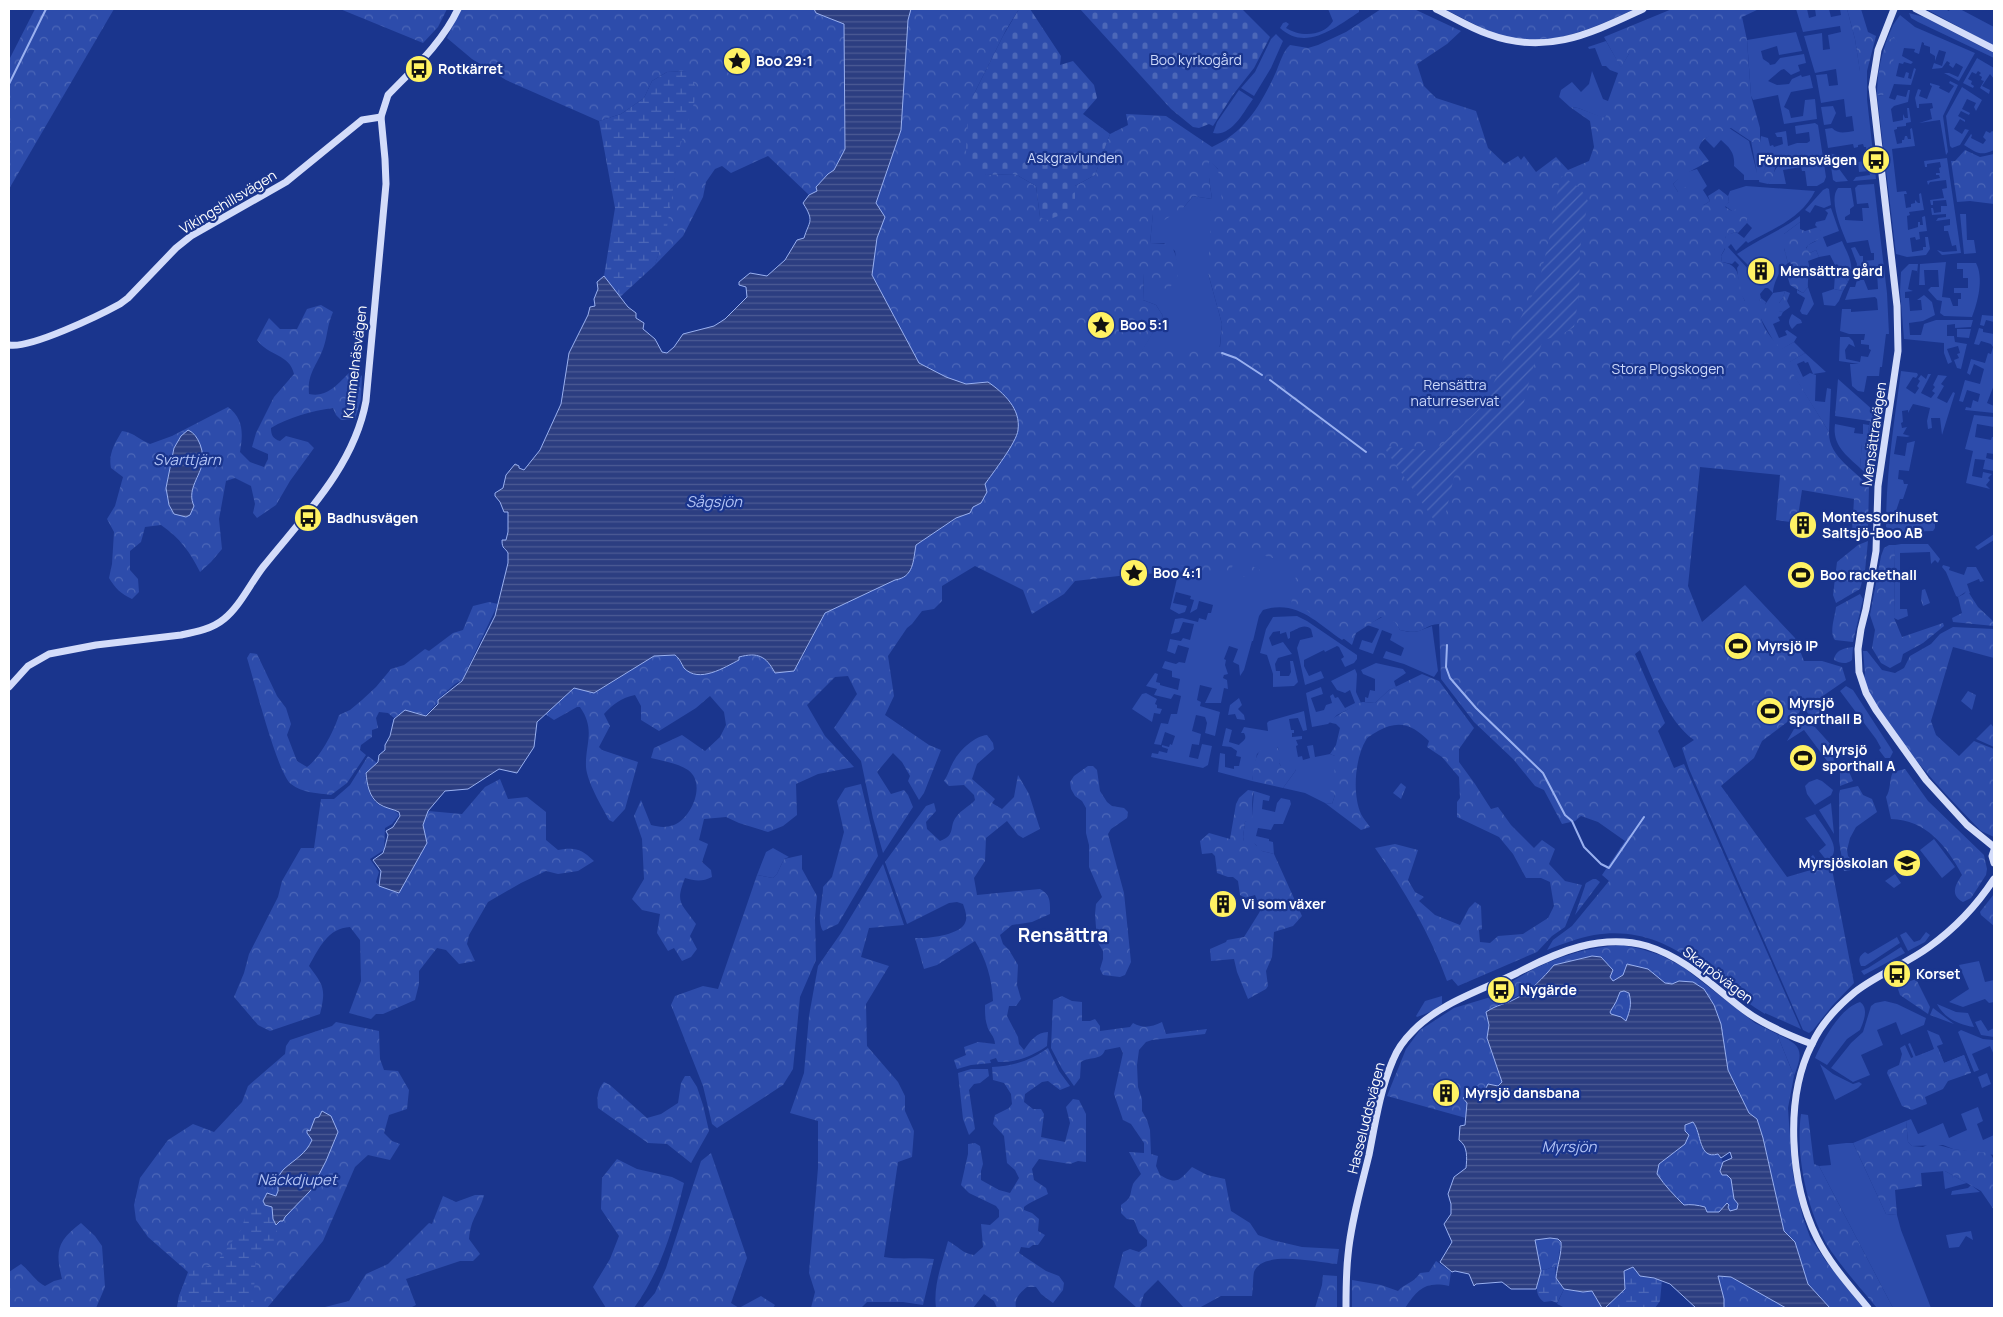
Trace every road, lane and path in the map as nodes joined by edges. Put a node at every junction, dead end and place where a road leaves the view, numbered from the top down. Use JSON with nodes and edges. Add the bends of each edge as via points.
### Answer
{"nodes":[{"id":1,"x":458,"y":9,"type":"edge"},
{"id":2,"x":1436,"y":9,"type":"edge"},
{"id":3,"x":1643,"y":9,"type":"edge"},
{"id":4,"x":1894,"y":9,"type":"edge"},
{"id":5,"x":1916,"y":9,"type":"edge"},
{"id":6,"x":1994,"y":48,"type":"edge"},
{"id":7,"x":381,"y":117,"type":"junction"},
{"id":8,"x":9,"y":345,"type":"edge"},
{"id":9,"x":9,"y":687,"type":"edge"},
{"id":10,"x":1994,"y":848,"type":"edge"},
{"id":11,"x":1994,"y":863,"type":"edge"},
{"id":12,"x":1994,"y":879,"type":"edge"},
{"id":13,"x":1574,"y":947,"type":"joint"},
{"id":14,"x":1812,"y":1044,"type":"junction"},
{"id":15,"x":1346,"y":1308,"type":"edge"},
{"id":16,"x":1868,"y":1308,"type":"edge"}],
"edges":[{"from":1,"to":7,"type":"street","name":"Kummelnäsvägen","via":[[438,43],[388,94]]},
{"from":2,"to":3,"type":"street","via":[[1487,34],[1537,44],[1585,35]]},
{"from":4,"to":10,"type":"street","name":"Mensättravägen","via":[[1878,50],[1872,87],[1897,306],[1898,351],[1878,486],[1876,551],[1861,629],[1859,672],[1866,694],[1926,780],[1967,825]]},
{"from":5,"to":6,"type":"street"},
{"from":7,"to":8,"type":"street","name":"Vikingshillsvägen","via":[[362,120],[286,182],[191,236],[120,304],[36,340]]},
{"from":7,"to":9,"type":"street","name":"Kummelnäsvägen","via":[[386,184],[366,400],[354,442],[327,486],[234,608],[215,625],[181,635],[49,654],[28,666]]},
{"from":10,"to":11,"type":"street"},
{"from":12,"to":14,"type":"street","via":[[1970,911],[1933,944],[1857,991],[1835,1011]]},
{"from":13,"to":14,"type":"street","name":"Skarpövägen","via":[[1621,942],[1666,953],[1698,972],[1756,1018]]},
{"from":13,"to":15,"type":"street","name":"Hasseluddsvägen","via":[[1450,1005],[1427,1019],[1404,1040],[1393,1059],[1379,1108],[1351,1235]]},
{"from":14,"to":16,"type":"street","via":[[1800,1073],[1794,1110],[1800,1189],[1806,1215],[1818,1240],[1836,1269]]}]}
